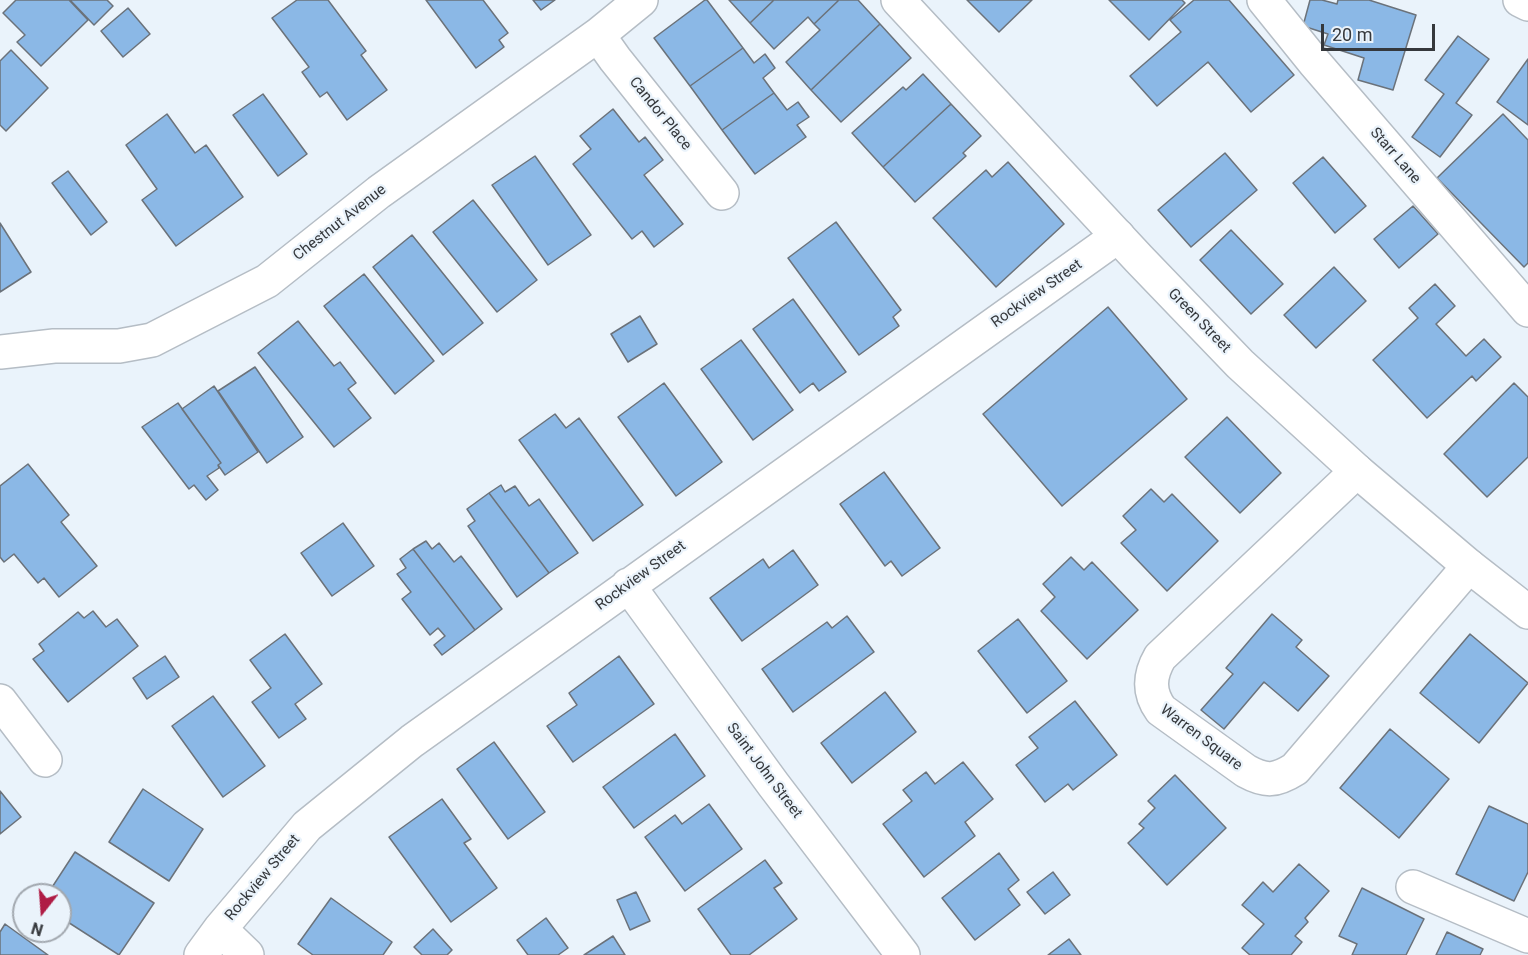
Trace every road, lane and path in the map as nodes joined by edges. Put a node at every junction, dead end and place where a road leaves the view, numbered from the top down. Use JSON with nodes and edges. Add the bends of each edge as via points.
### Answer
{"nodes":[{"id":1,"x":641,"y":0,"type":"edge"},
{"id":2,"x":898,"y":0,"type":"edge"},
{"id":3,"x":1264,"y":0,"type":"edge"},
{"id":4,"x":1520,"y":0,"type":"edge"},
{"id":5,"x":1528,"y":4,"type":"edge"},
{"id":6,"x":598,"y":35,"type":"junction"},
{"id":7,"x":723,"y":193,"type":"dead end"},
{"id":8,"x":1118,"y":237,"type":"junction"},
{"id":9,"x":1528,"y":310,"type":"edge"},
{"id":10,"x":0,"y":352,"type":"edge"},
{"id":11,"x":1357,"y":471,"type":"junction"},
{"id":12,"x":1469,"y":566,"type":"junction"},
{"id":13,"x":628,"y":585,"type":"junction"},
{"id":14,"x":1528,"y":612,"type":"edge"},
{"id":15,"x":0,"y":701,"type":"edge"},
{"id":16,"x":45,"y":760,"type":"dead end"},
{"id":17,"x":1413,"y":887,"type":"dead end"},
{"id":18,"x":1528,"y":936,"type":"edge"},
{"id":19,"x":210,"y":942,"type":"edge"},
{"id":20,"x":247,"y":955,"type":"edge"},
{"id":21,"x":903,"y":955,"type":"edge"}],
"edges":[{"from":1,"to":6,"type":"street","name":"Chestnut Avenue"},
{"from":2,"to":8,"type":"street","name":"Green Street"},
{"from":3,"to":9,"type":"street","name":"Starr Lane"},
{"from":4,"to":5,"type":"street"},
{"from":6,"to":7,"type":"street","name":"Candor Place"},
{"from":6,"to":10,"type":"street","name":"Chestnut Avenue","via":[[379,192],[267,281],[152,340],[119,346],[54,346]]},
{"from":8,"to":11,"type":"street","name":"Green Street","via":[[1240,364]]},
{"from":8,"to":13,"type":"street","name":"Rockview Street"},
{"from":11,"to":12,"type":"street","name":"Green Street"},
{"from":11,"to":12,"type":"street","name":"Warren Square","via":[[1160,657],[1153,670],[1151,690],[1161,710],[1257,778],[1282,777],[1295,769]]},
{"from":12,"to":14,"type":"street","name":"Green Street"},
{"from":13,"to":19,"type":"street","name":"Rockview Street","via":[[412,741],[307,826]]},
{"from":13,"to":21,"type":"street","name":"Saint John Street"},
{"from":15,"to":16,"type":"street"},
{"from":17,"to":18,"type":"street"},
{"from":19,"to":20,"type":"street"}]}
